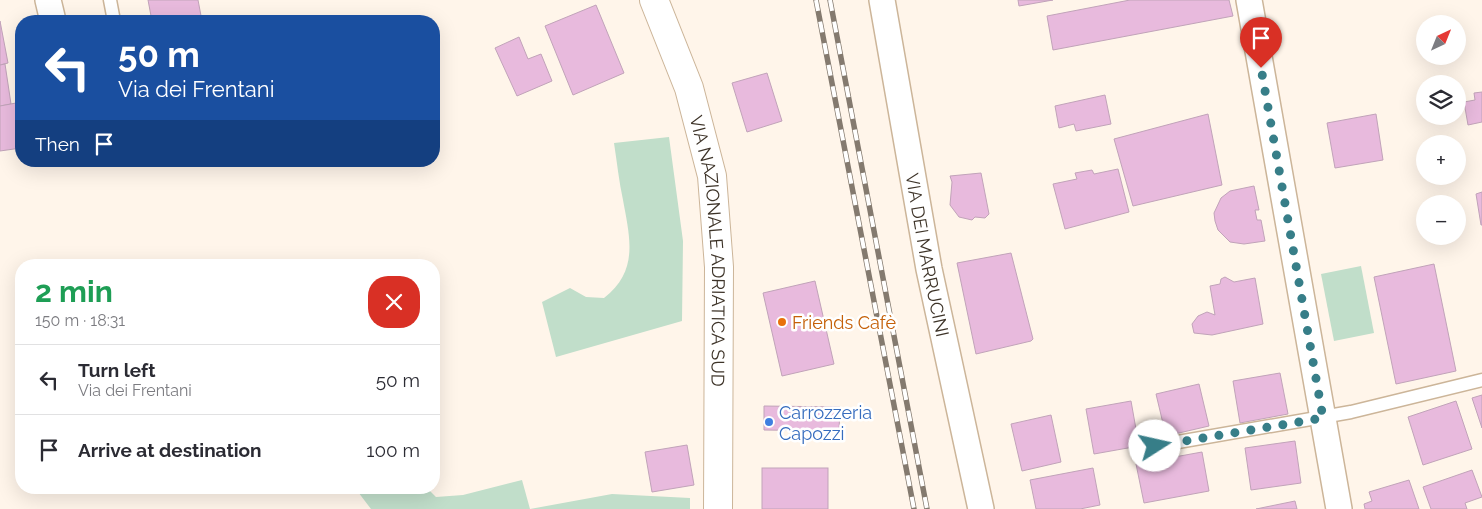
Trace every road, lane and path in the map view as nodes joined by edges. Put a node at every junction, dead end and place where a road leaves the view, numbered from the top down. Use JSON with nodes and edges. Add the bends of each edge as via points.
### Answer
{"nodes":[{"id":1,"x":48,"y":0,"type":"edge"},
{"id":2,"x":110,"y":0,"type":"edge"},
{"id":3,"x":654,"y":0,"type":"edge"},
{"id":4,"x":882,"y":0,"type":"edge"},
{"id":5,"x":1249,"y":0,"type":"edge"},
{"id":6,"x":52,"y":15,"type":"edge"},
{"id":7,"x":113,"y":15,"type":"edge"},
{"id":8,"x":1482,"y":380,"type":"edge"},
{"id":9,"x":1323,"y":418,"type":"junction"},
{"id":10,"x":1155,"y":446,"type":"dead end"},
{"id":11,"x":718,"y":509,"type":"edge"},
{"id":12,"x":981,"y":509,"type":"edge"},
{"id":13,"x":1339,"y":509,"type":"edge"}],
"edges":[{"from":1,"to":6,"type":"street"},
{"from":2,"to":7,"type":"lane"},
{"from":3,"to":11,"type":"main road","name":"VIA NAZIONALE ADRIATICA SUD","via":[[689,88],[712,176],[719,267]]},
{"from":4,"to":12,"type":"street","name":"VIA DEI MARRUCINI","via":[[929,268]]},
{"from":5,"to":9,"type":"street"},
{"from":8,"to":9,"type":"lane"},
{"from":9,"to":10,"type":"lane"},
{"from":9,"to":13,"type":"street"}]}
